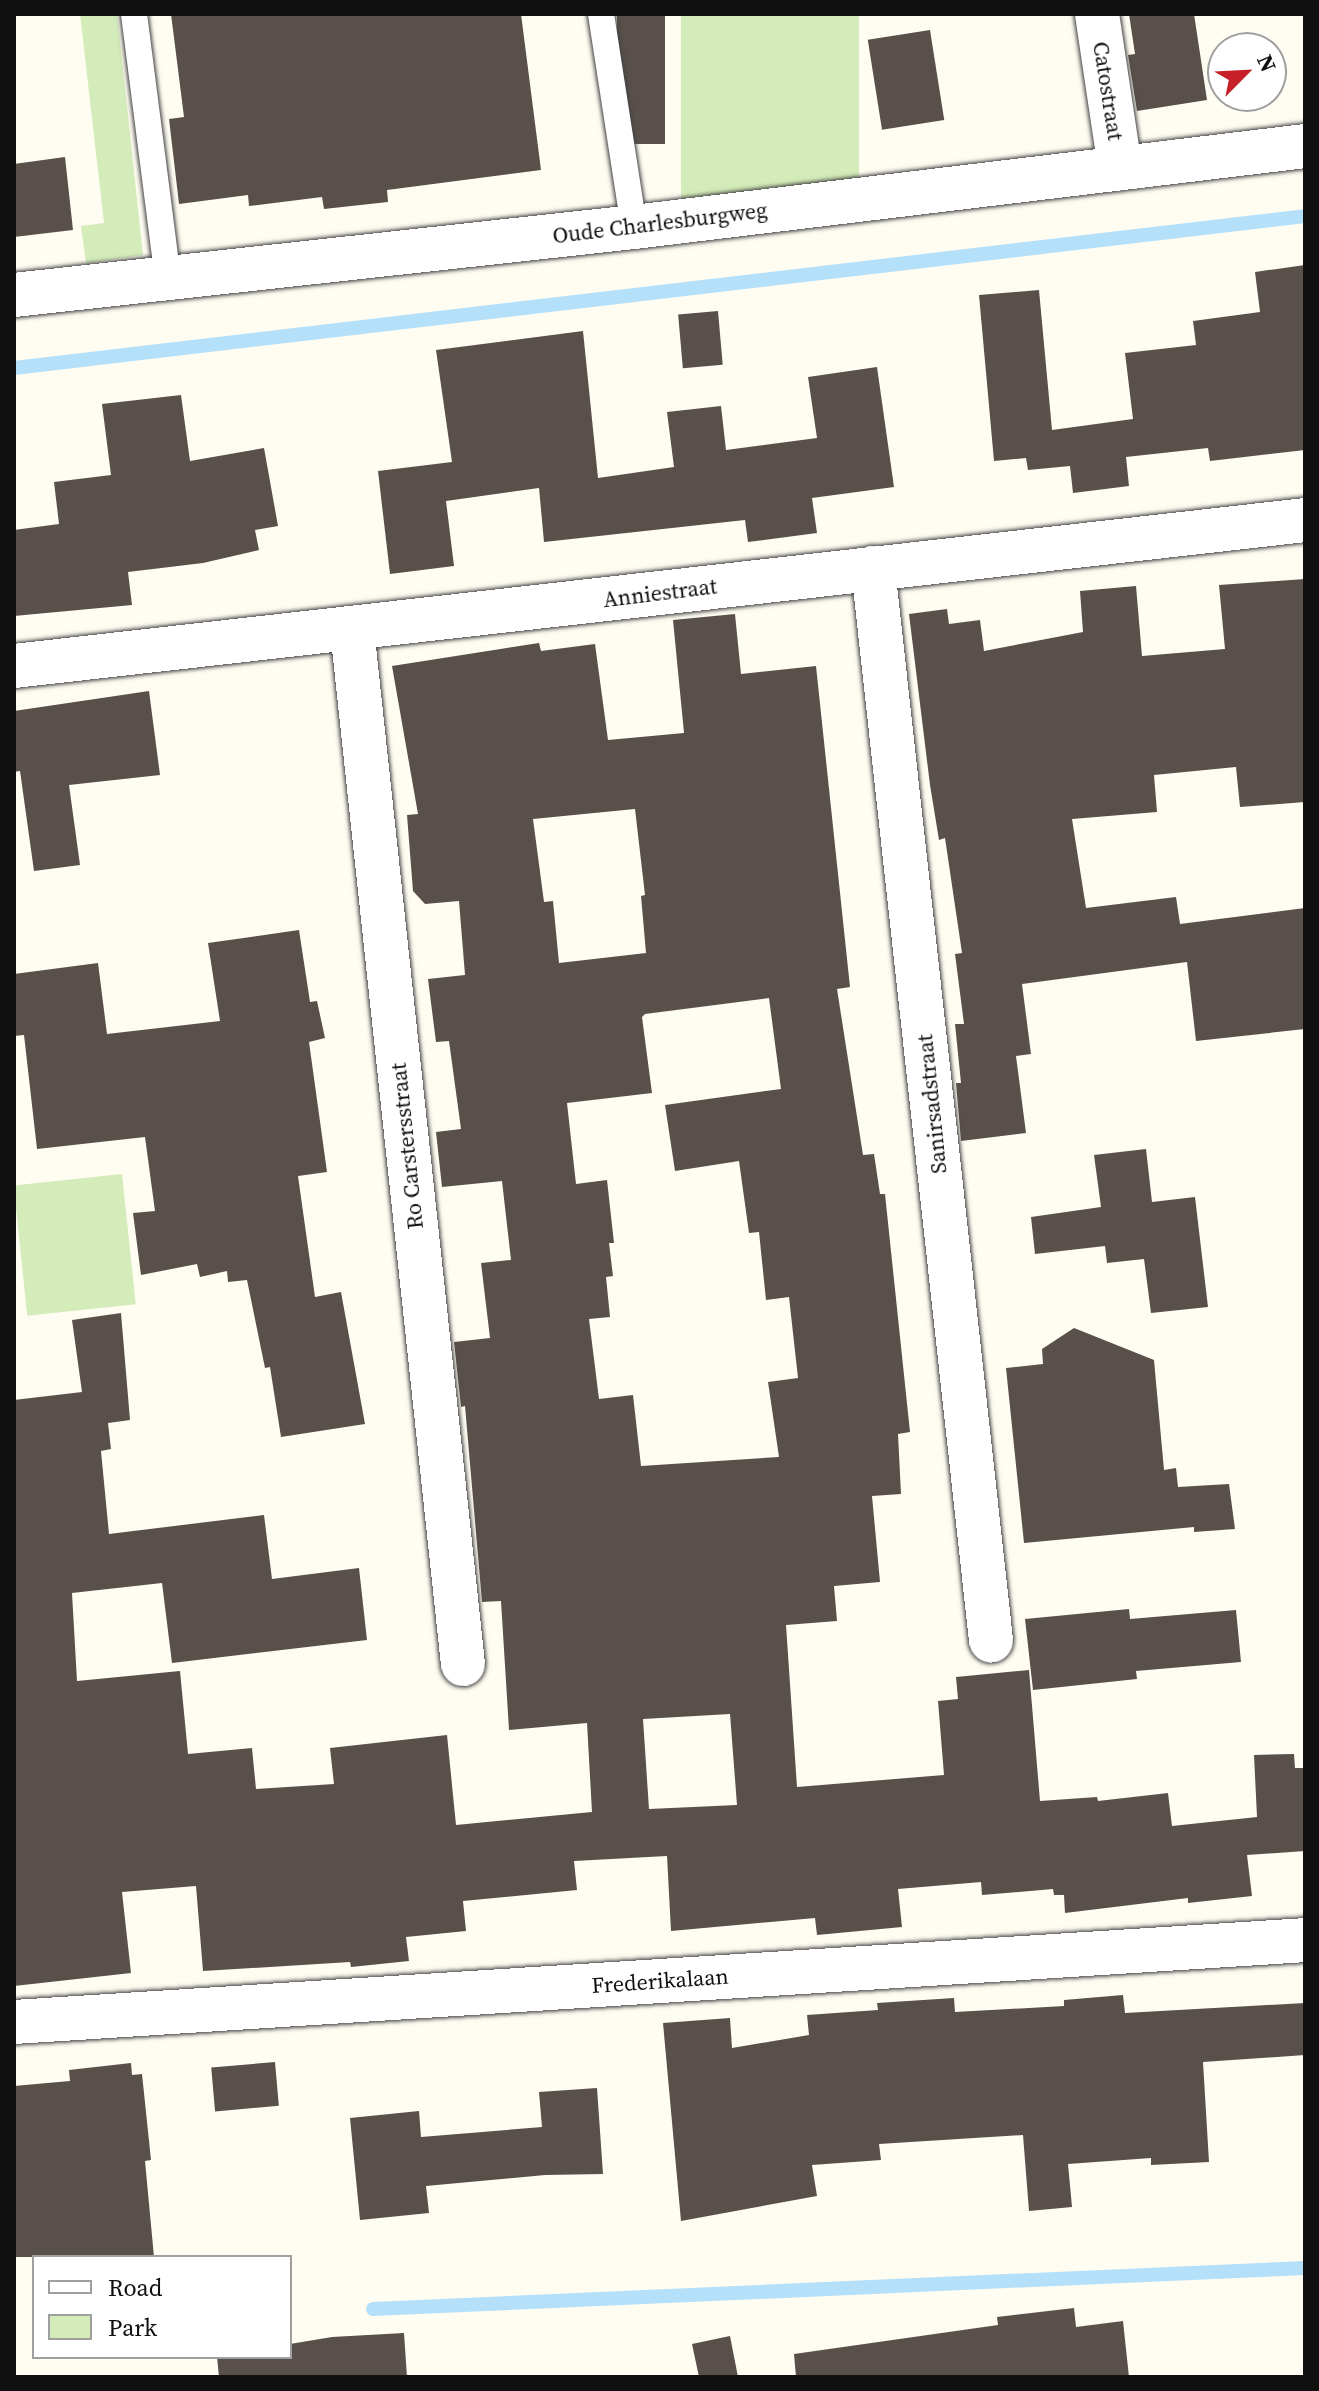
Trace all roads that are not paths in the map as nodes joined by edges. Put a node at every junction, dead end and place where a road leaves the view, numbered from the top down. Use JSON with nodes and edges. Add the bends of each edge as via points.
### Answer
{"nodes":[{"id":1,"x":134,"y":14,"type":"edge"},
{"id":2,"x":601,"y":14,"type":"edge"},
{"id":3,"x":1097,"y":14,"type":"edge"},
{"id":4,"x":1305,"y":146,"type":"edge"},
{"id":5,"x":1120,"y":168,"type":"junction"},
{"id":6,"x":634,"y":227,"type":"junction"},
{"id":7,"x":168,"y":279,"type":"junction"},
{"id":8,"x":14,"y":295,"type":"edge"},
{"id":9,"x":1305,"y":520,"type":"edge"},
{"id":10,"x":873,"y":568,"type":"junction"},
{"id":11,"x":352,"y":629,"type":"junction"},
{"id":12,"x":14,"y":666,"type":"edge"},
{"id":13,"x":991,"y":1641,"type":"dead end"},
{"id":14,"x":463,"y":1664,"type":"dead end"},
{"id":15,"x":1305,"y":1940,"type":"edge"},
{"id":16,"x":14,"y":2022,"type":"edge"}],
"edges":[{"from":1,"to":7,"type":"lane"},
{"from":2,"to":6,"type":"lane"},
{"from":3,"to":5,"type":"street","name":"Catostraat"},
{"from":4,"to":5,"type":"street","name":"Oude Charlesburgweg"},
{"from":5,"to":6,"type":"street","name":"Oude Charlesburgweg"},
{"from":6,"to":7,"type":"street","name":"Oude Charlesburgweg"},
{"from":7,"to":8,"type":"street","name":"Oude Charlesburgweg"},
{"from":9,"to":10,"type":"street","name":"Anniestraat"},
{"from":10,"to":11,"type":"street","name":"Anniestraat"},
{"from":10,"to":13,"type":"street","name":"Sanirsadstraat"},
{"from":11,"to":12,"type":"street","name":"Anniestraat"},
{"from":11,"to":14,"type":"street","name":"Ro Carstersstraat"},
{"from":15,"to":16,"type":"street","name":"Frederikalaan"}]}
